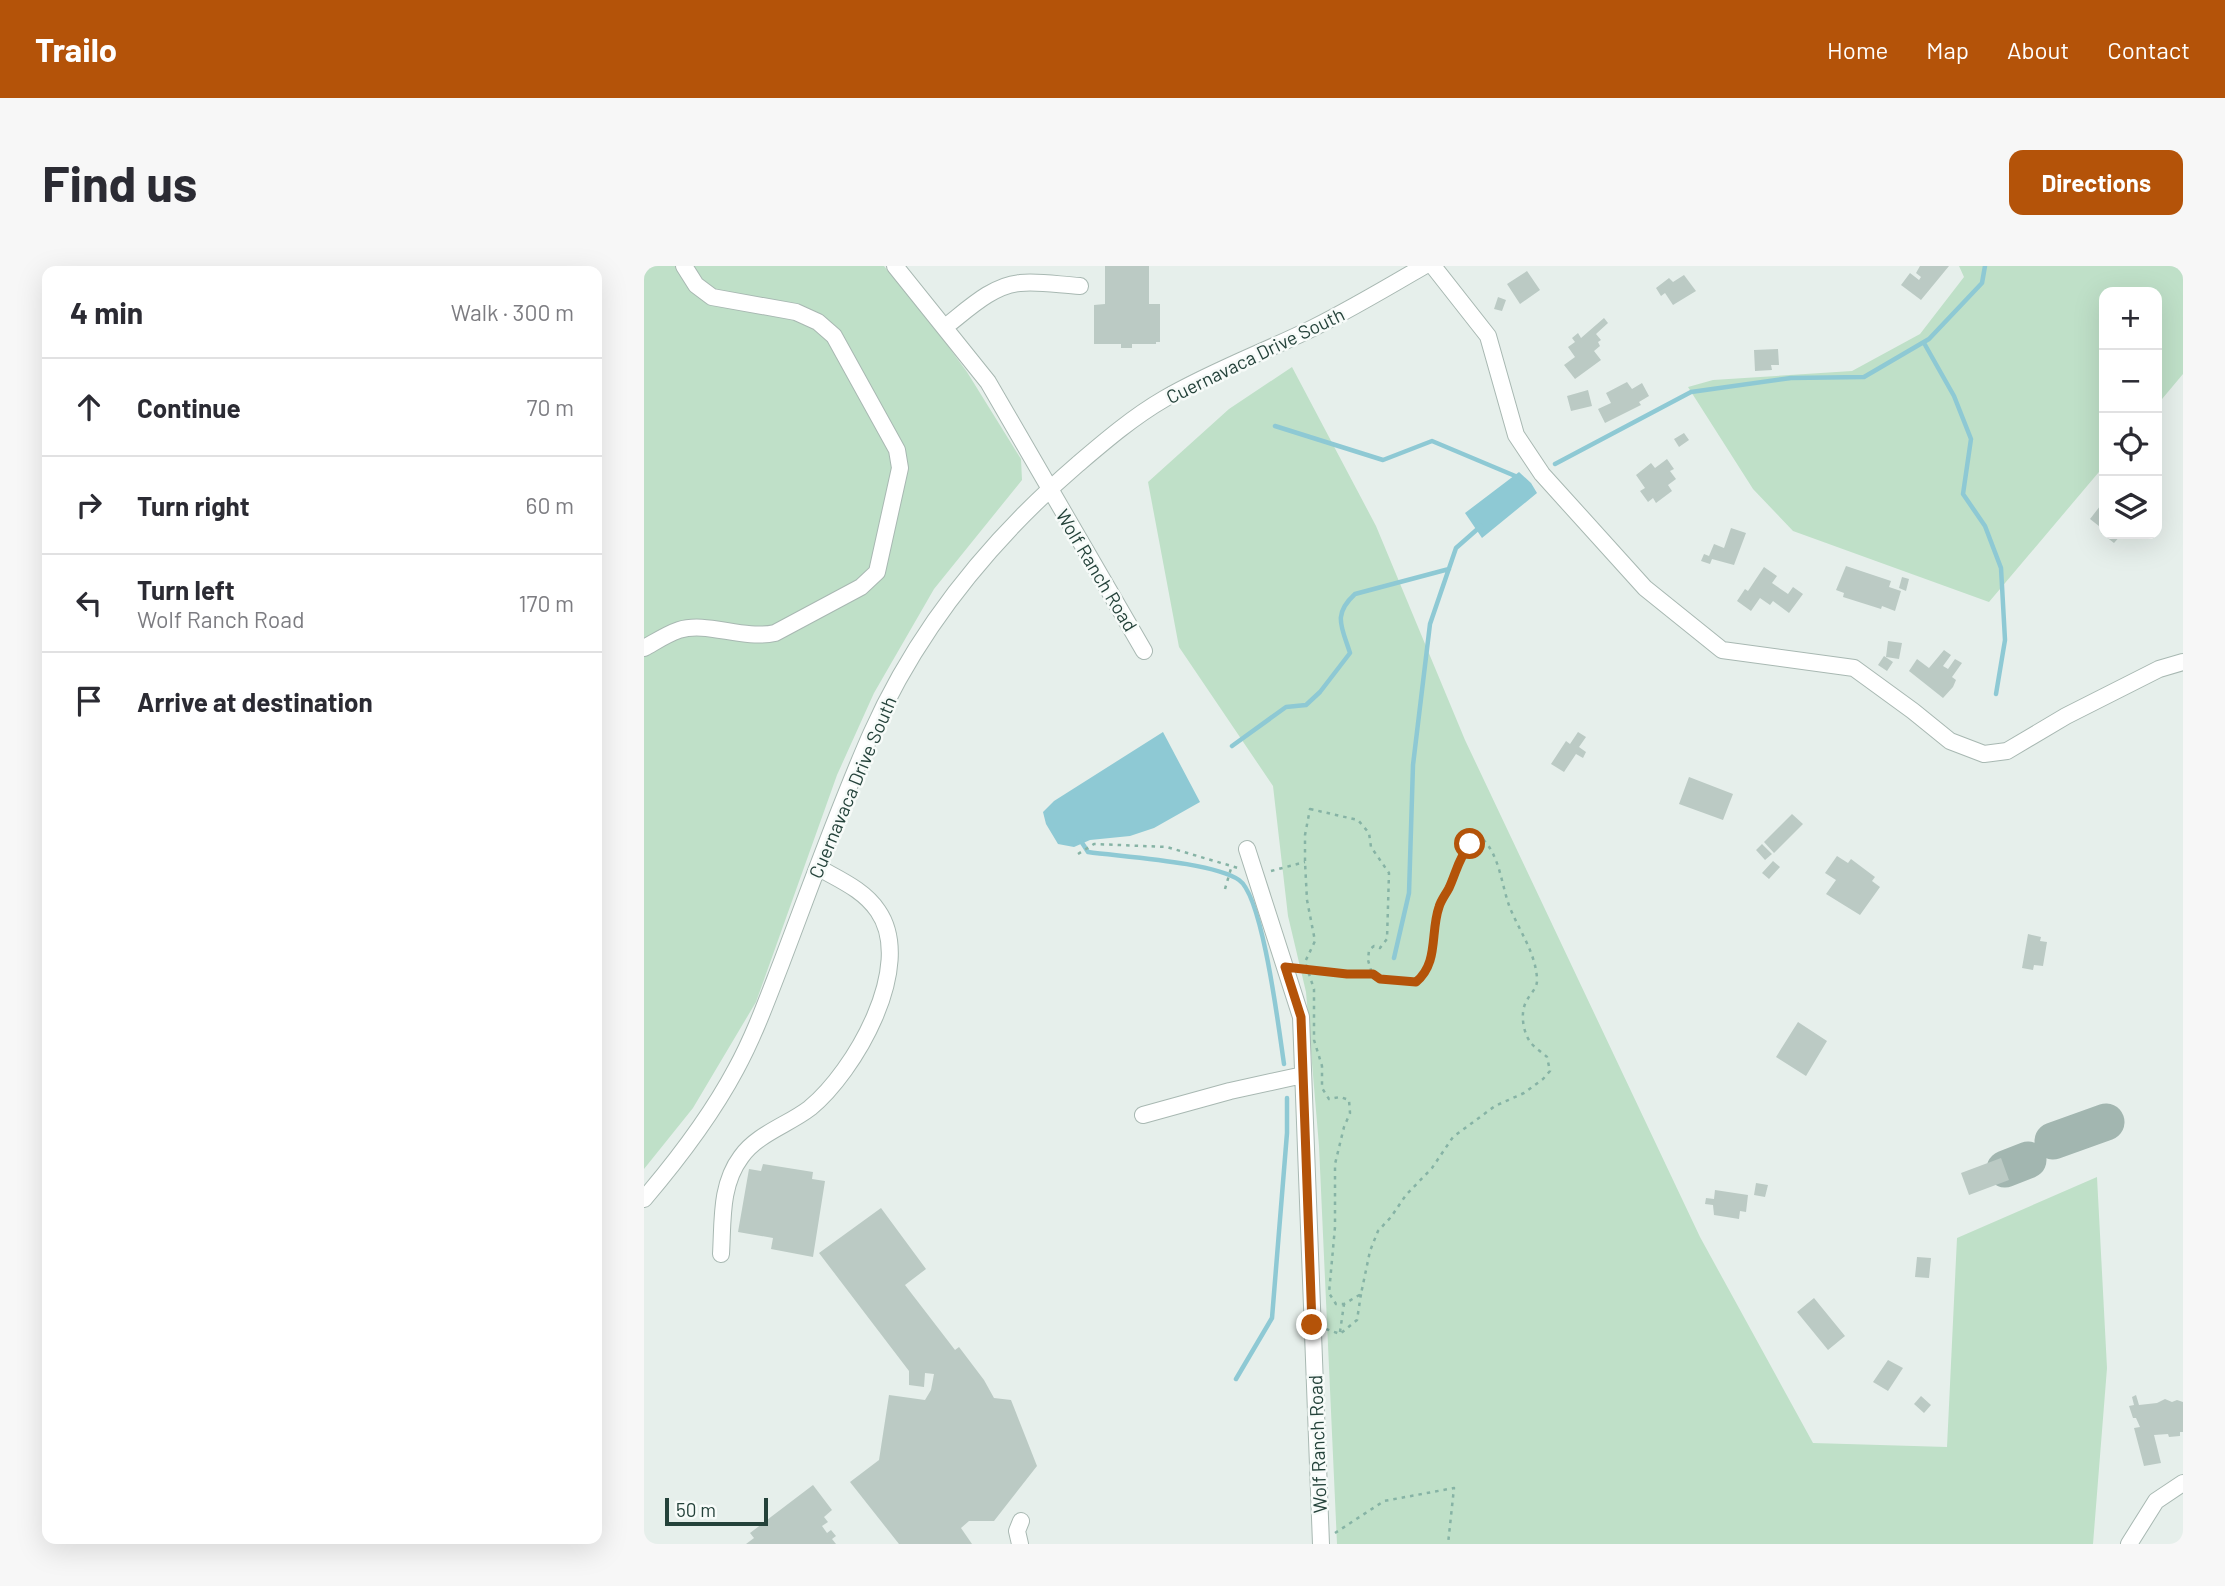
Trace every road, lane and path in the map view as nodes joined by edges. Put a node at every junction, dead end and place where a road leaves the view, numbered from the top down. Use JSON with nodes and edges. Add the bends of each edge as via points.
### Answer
{"nodes":[{"id":1,"x":684,"y":266,"type":"edge"},
{"id":2,"x":895,"y":266,"type":"edge"},
{"id":3,"x":1424,"y":266,"type":"edge"},
{"id":4,"x":1433,"y":266,"type":"edge"},
{"id":5,"x":1080,"y":286,"type":"dead end"},
{"id":6,"x":945,"y":327,"type":"junction"},
{"id":7,"x":1049,"y":489,"type":"junction"},
{"id":8,"x":644,"y":648,"type":"edge"},
{"id":9,"x":1144,"y":651,"type":"dead end"},
{"id":10,"x":2183,"y":662,"type":"edge"},
{"id":11,"x":1247,"y":849,"type":"dead end"},
{"id":12,"x":1078,"y":854,"type":"dead end"},
{"id":13,"x":1305,"y":862,"type":"junction"},
{"id":14,"x":1232,"y":865,"type":"junction"},
{"id":15,"x":819,"y":868,"type":"junction"},
{"id":16,"x":1256,"y":876,"type":"junction"},
{"id":17,"x":1225,"y":889,"type":"dead end"},
{"id":18,"x":1285,"y":967,"type":"junction"},
{"id":19,"x":1307,"y":970,"type":"junction"},
{"id":20,"x":1373,"y":974,"type":"junction"},
{"id":21,"x":1303,"y":1076,"type":"junction"},
{"id":22,"x":1143,"y":1115,"type":"dead end"},
{"id":23,"x":644,"y":1199,"type":"edge"},
{"id":24,"x":722,"y":1254,"type":"dead end"},
{"id":25,"x":1361,"y":1294,"type":"junction"},
{"id":26,"x":1344,"y":1304,"type":"junction"},
{"id":27,"x":1312,"y":1325,"type":"junction"},
{"id":28,"x":1340,"y":1334,"type":"junction"},
{"id":29,"x":2183,"y":1483,"type":"edge"},
{"id":30,"x":1021,"y":1521,"type":"dead end"},
{"id":31,"x":1321,"y":1543,"type":"edge"},
{"id":32,"x":1020,"y":1544,"type":"edge"},
{"id":33,"x":1448,"y":1544,"type":"edge"},
{"id":34,"x":2130,"y":1544,"type":"edge"}],
"edges":[{"from":1,"to":8,"type":"street","via":[[696,285],[712,297],[796,312],[834,336],[897,450],[900,468],[877,572],[861,587],[775,633],[759,637],[699,627],[680,629]]},
{"from":2,"to":6,"type":"street","name":"Wolf Ranch Road"},
{"from":3,"to":7,"type":"street","name":"Cuernavaca Drive South","via":[[1358,305],[1162,400],[1109,437]]},
{"from":4,"to":10,"type":"street","via":[[1488,336],[1516,435],[1542,474],[1645,588],[1722,650],[1854,668],[1950,741],[1984,754],[2007,751],[2159,668]]},
{"from":5,"to":6,"type":"street","via":[[1018,283],[975,304]]},
{"from":6,"to":7,"type":"street","name":"Wolf Ranch Road","via":[[988,382]]},
{"from":7,"to":9,"type":"street","name":"Wolf Ranch Road"},
{"from":7,"to":15,"type":"street","name":"Cuernavaca Drive South","via":[[947,602],[894,687]]},
{"from":11,"to":16,"type":"street","name":"Wolf Ranch Road"},
{"from":12,"to":14,"type":"path","via":[[1094,844],[1167,847]]},
{"from":13,"to":16,"type":"path"},
{"from":13,"to":19,"type":"path","via":[[1315,941],[1305,962]]},
{"from":13,"to":20,"type":"path","via":[[1310,809],[1358,820],[1369,833],[1371,847],[1389,873],[1387,939],[1380,948],[1368,950]]},
{"from":14,"to":16,"type":"path"},
{"from":14,"to":17,"type":"path"},
{"from":15,"to":23,"type":"street","name":"Cuernavaca Drive South","via":[[760,1019],[735,1070]]},
{"from":15,"to":24,"type":"street","via":[[860,891],[885,923],[889,956],[883,992],[870,1029],[842,1075],[810,1108],[749,1147],[736,1163],[724,1192]]},
{"from":16,"to":18,"type":"street","name":"Wolf Ranch Road"},
{"from":18,"to":19,"type":"path"},
{"from":18,"to":21,"type":"street","name":"Wolf Ranch Road","via":[[1301,1017]]},
{"from":19,"to":20,"type":"path"},
{"from":19,"to":26,"type":"path","via":[[1314,989],[1314,1040],[1322,1066],[1322,1088],[1329,1099],[1349,1100],[1350,1113],[1335,1164],[1329,1293],[1336,1304]]},
{"from":20,"to":25,"type":"path","via":[[1380,979],[1416,982],[1425,975],[1433,956],[1439,907],[1462,853],[1479,836],[1501,872],[1511,910],[1533,955],[1538,981],[1526,1001],[1524,1027],[1531,1044],[1547,1057],[1550,1071],[1524,1093],[1453,1137],[1377,1231]]},
{"from":21,"to":22,"type":"street"},
{"from":21,"to":27,"type":"street","name":"Wolf Ranch Road"},
{"from":25,"to":26,"type":"path"},
{"from":25,"to":28,"type":"path","via":[[1357,1320]]},
{"from":26,"to":28,"type":"path"},
{"from":27,"to":28,"type":"path"},
{"from":27,"to":31,"type":"street","name":"Wolf Ranch Road"},
{"from":29,"to":34,"type":"street","via":[[2156,1501]]},
{"from":30,"to":32,"type":"street","via":[[1017,1531]]},
{"from":31,"to":33,"type":"path","via":[[1384,1502],[1454,1489]]}]}
